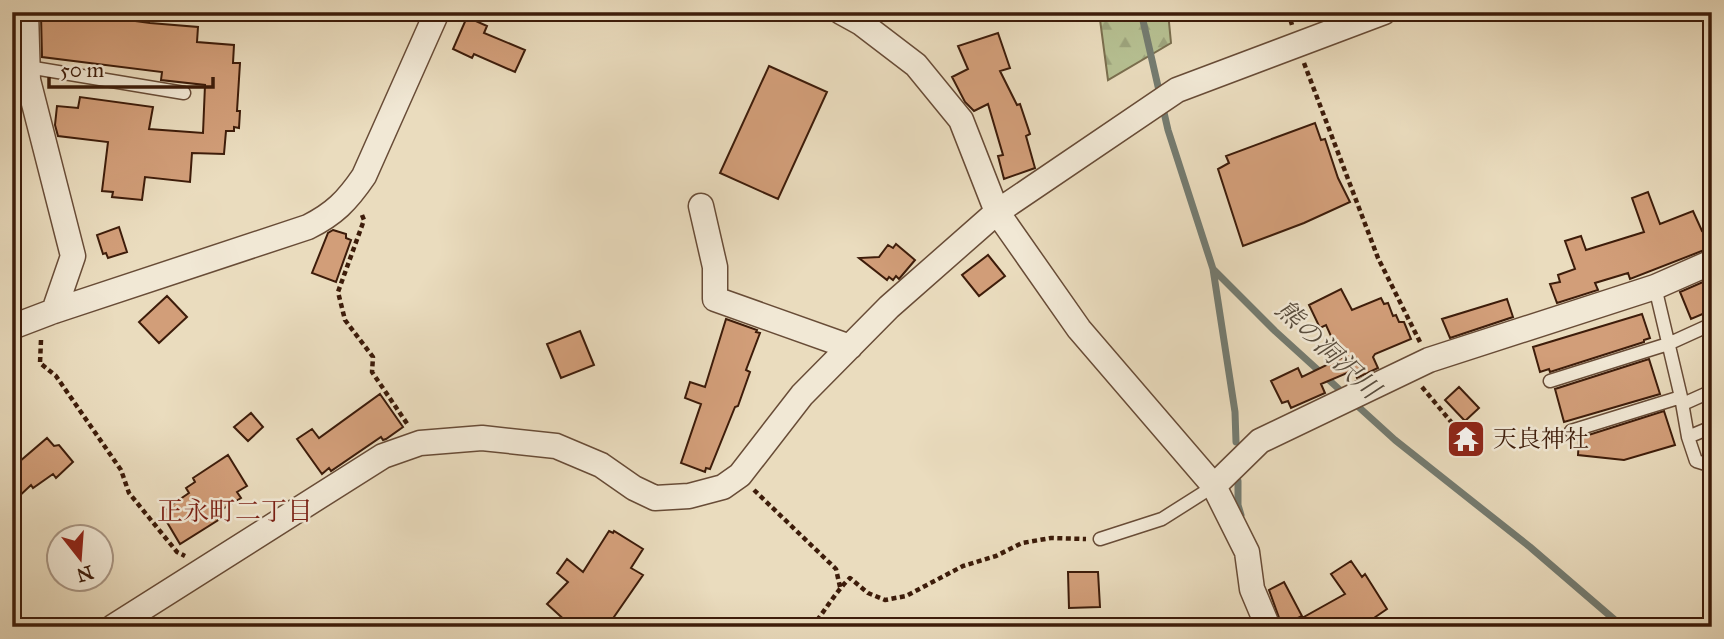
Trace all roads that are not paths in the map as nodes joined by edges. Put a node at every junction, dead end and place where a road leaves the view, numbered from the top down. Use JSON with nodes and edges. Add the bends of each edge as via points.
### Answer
{"nodes":[{"id":1,"x":26,"y":12,"type":"edge"},
{"id":2,"x":437,"y":12,"type":"edge"},
{"id":3,"x":841,"y":12,"type":"edge"},
{"id":4,"x":1384,"y":12,"type":"edge"},
{"id":5,"x":23,"y":73,"type":"edge"},
{"id":6,"x":184,"y":93,"type":"dead end"},
{"id":7,"x":701,"y":206,"type":"dead end"},
{"id":8,"x":997,"y":212,"type":"junction"},
{"id":9,"x":1712,"y":262,"type":"edge"},
{"id":10,"x":1655,"y":287,"type":"junction"},
{"id":11,"x":54,"y":311,"type":"junction"},
{"id":12,"x":1712,"y":324,"type":"edge"},
{"id":13,"x":12,"y":327,"type":"edge"},
{"id":14,"x":1668,"y":344,"type":"junction"},
{"id":15,"x":850,"y":347,"type":"junction"},
{"id":16,"x":1550,"y":381,"type":"dead end"},
{"id":17,"x":1712,"y":391,"type":"edge"},
{"id":18,"x":1682,"y":400,"type":"junction"},
{"id":19,"x":1712,"y":426,"type":"edge"},
{"id":20,"x":1571,"y":431,"type":"dead end"},
{"id":21,"x":1688,"y":437,"type":"junction"},
{"id":22,"x":1712,"y":466,"type":"edge"},
{"id":23,"x":1214,"y":486,"type":"junction"},
{"id":24,"x":1100,"y":539,"type":"road end"},
{"id":25,"x":113,"y":627,"type":"edge"},
{"id":26,"x":1268,"y":627,"type":"edge"}],
"edges":[{"from":1,"to":5,"type":"street"},
{"from":2,"to":11,"type":"street","via":[[364,176],[330,216],[307,228]]},
{"from":3,"to":8,"type":"street","via":[[916,65],[961,120]]},
{"from":4,"to":8,"type":"street","via":[[1177,90]]},
{"from":5,"to":6,"type":"lane"},
{"from":5,"to":11,"type":"street","via":[[73,256]]},
{"from":7,"to":15,"type":"street","via":[[715,267],[715,299]]},
{"from":8,"to":15,"type":"street"},
{"from":8,"to":23,"type":"street","via":[[1079,329]]},
{"from":9,"to":10,"type":"street"},
{"from":10,"to":14,"type":"lane"},
{"from":10,"to":23,"type":"street","via":[[1429,360],[1260,441]]},
{"from":11,"to":13,"type":"street"},
{"from":12,"to":14,"type":"lane"},
{"from":14,"to":16,"type":"lane"},
{"from":14,"to":18,"type":"lane"},
{"from":15,"to":25,"type":"street","via":[[802,395],[740,475],[723,487],[655,498],[601,465],[556,446],[482,438],[419,443],[383,456]]},
{"from":17,"to":18,"type":"lane"},
{"from":18,"to":20,"type":"lane"},
{"from":18,"to":21,"type":"lane"},
{"from":19,"to":21,"type":"lane"},
{"from":21,"to":22,"type":"lane","via":[[1696,461]]},
{"from":23,"to":24,"type":"lane","via":[[1162,519]]},
{"from":23,"to":26,"type":"street","via":[[1247,552],[1252,589]]}]}
